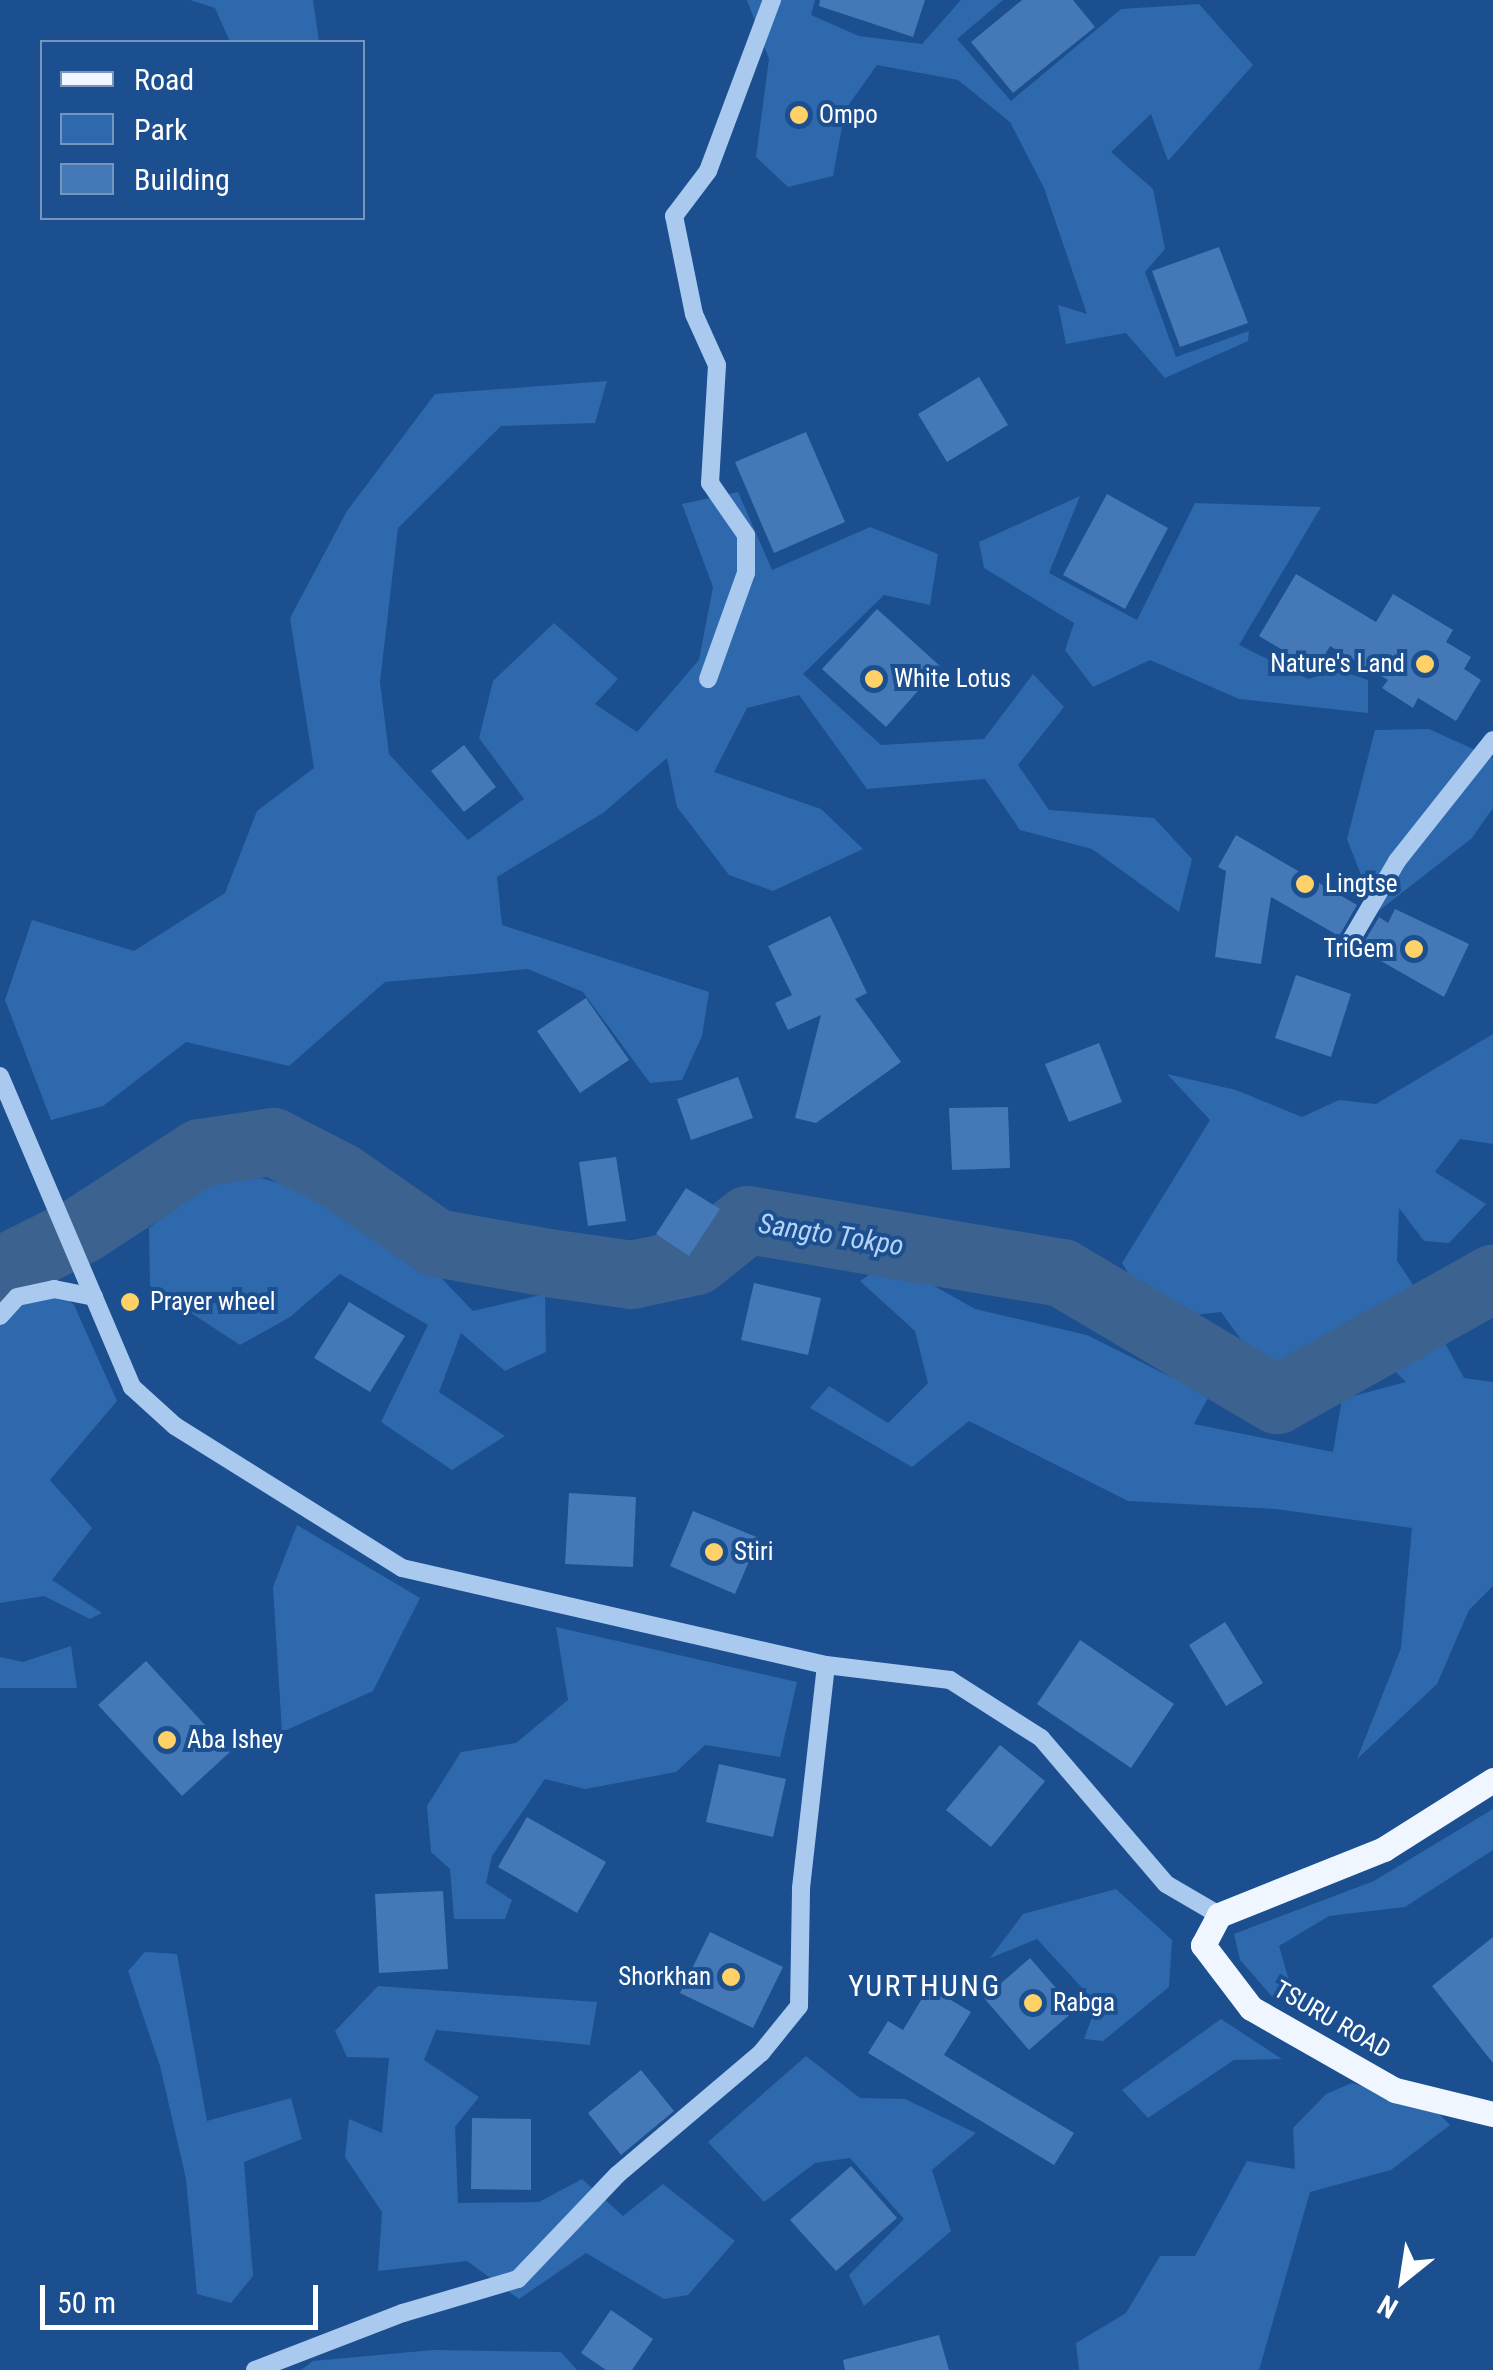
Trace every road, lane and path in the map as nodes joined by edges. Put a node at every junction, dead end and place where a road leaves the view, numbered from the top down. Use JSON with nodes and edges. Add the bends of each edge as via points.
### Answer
{"nodes":[{"id":1,"x":772,"y":0,"type":"edge"},
{"id":2,"x":708,"y":678,"type":"dead end"},
{"id":3,"x":1493,"y":740,"type":"edge"},
{"id":4,"x":1348,"y":945,"type":"dead end"},
{"id":5,"x":0,"y":1076,"type":"edge"},
{"id":6,"x":94,"y":1297,"type":"junction"},
{"id":7,"x":0,"y":1316,"type":"edge"},
{"id":8,"x":826,"y":1665,"type":"junction"},
{"id":9,"x":1493,"y":1780,"type":"edge"},
{"id":10,"x":1219,"y":1915,"type":"junction"},
{"id":11,"x":1493,"y":2114,"type":"edge"},
{"id":12,"x":254,"y":2370,"type":"edge"}],
"edges":[{"from":1,"to":2,"type":"street","via":[[708,171],[674,216],[694,314],[717,365],[710,483],[746,535],[746,573]]},
{"from":3,"to":4,"type":"street","via":[[1397,861]]},
{"from":5,"to":6,"type":"street"},
{"from":6,"to":7,"type":"street","via":[[54,1288],[16,1298]]},
{"from":6,"to":8,"type":"street","via":[[132,1387],[174,1426],[402,1568]]},
{"from":8,"to":10,"type":"street","via":[[950,1680],[984,1696],[1041,1738],[1166,1884]]},
{"from":8,"to":12,"type":"street","via":[[801,1888],[799,2006],[761,2052],[617,2175],[518,2279],[403,2313]]},
{"from":9,"to":10,"type":"main road","via":[[1384,1850]]},
{"from":10,"to":11,"type":"main road","name":"TSURU ROAD","via":[[1203,1945],[1250,2008],[1395,2090]]}]}
